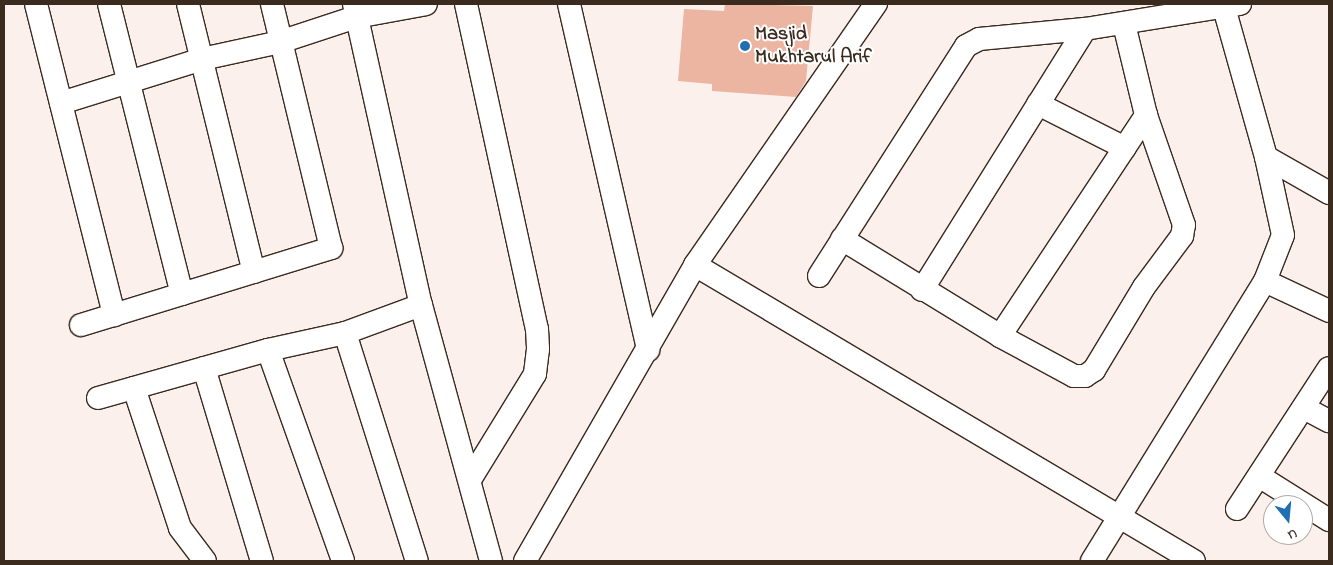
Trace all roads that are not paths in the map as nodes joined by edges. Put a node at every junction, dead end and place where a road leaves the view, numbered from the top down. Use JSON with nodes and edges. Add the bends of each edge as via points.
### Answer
{"nodes":[{"id":1,"x":36,"y":4,"type":"edge"},
{"id":2,"x":109,"y":4,"type":"edge"},
{"id":3,"x":188,"y":4,"type":"edge"},
{"id":4,"x":272,"y":4,"type":"edge"},
{"id":5,"x":426,"y":4,"type":"edge"},
{"id":6,"x":466,"y":4,"type":"edge"},
{"id":7,"x":569,"y":4,"type":"edge"},
{"id":8,"x":876,"y":4,"type":"edge"},
{"id":9,"x":1229,"y":5,"type":"edge"},
{"id":10,"x":355,"y":10,"type":"edge"},
{"id":11,"x":1124,"y":24,"type":"junction"},
{"id":12,"x":1085,"y":29,"type":"junction"},
{"id":13,"x":280,"y":42,"type":"junction"},
{"id":14,"x":202,"y":59,"type":"junction"},
{"id":15,"x":130,"y":81,"type":"junction"},
{"id":16,"x":61,"y":102,"type":"junction"},
{"id":17,"x":1038,"y":104,"type":"junction"},
{"id":18,"x":1146,"y":116,"type":"junction"},
{"id":19,"x":1125,"y":148,"type":"junction"},
{"id":20,"x":1266,"y":157,"type":"junction"},
{"id":21,"x":1329,"y":193,"type":"edge"},
{"id":22,"x":842,"y":240,"type":"junction"},
{"id":23,"x":695,"y":265,"type":"junction"},
{"id":24,"x":254,"y":272,"type":"junction"},
{"id":25,"x":820,"y":276,"type":"dead end"},
{"id":26,"x":1264,"y":281,"type":"junction"},
{"id":27,"x":922,"y":290,"type":"junction"},
{"id":28,"x":182,"y":294,"type":"junction"},
{"id":29,"x":421,"y":305,"type":"junction"},
{"id":30,"x":1329,"y":311,"type":"edge"},
{"id":31,"x":114,"y":315,"type":"junction"},
{"id":32,"x":81,"y":325,"type":"dead end"},
{"id":33,"x":345,"y":333,"type":"junction"},
{"id":34,"x":1000,"y":336,"type":"junction"},
{"id":35,"x":268,"y":350,"type":"junction"},
{"id":36,"x":648,"y":350,"type":"junction"},
{"id":37,"x":204,"y":368,"type":"junction"},
{"id":38,"x":1329,"y":368,"type":"edge"},
{"id":39,"x":134,"y":388,"type":"junction"},
{"id":40,"x":98,"y":398,"type":"dead end"},
{"id":41,"x":1306,"y":409,"type":"junction"},
{"id":42,"x":1329,"y":421,"type":"edge"},
{"id":43,"x":1259,"y":476,"type":"junction"},
{"id":44,"x":470,"y":478,"type":"junction"},
{"id":45,"x":1237,"y":509,"type":"dead end"},
{"id":46,"x":1118,"y":516,"type":"junction"},
{"id":47,"x":1329,"y":520,"type":"edge"},
{"id":48,"x":206,"y":561,"type":"edge"},
{"id":49,"x":262,"y":561,"type":"edge"},
{"id":50,"x":343,"y":561,"type":"edge"},
{"id":51,"x":417,"y":561,"type":"edge"},
{"id":52,"x":491,"y":561,"type":"edge"},
{"id":53,"x":525,"y":561,"type":"edge"},
{"id":54,"x":1092,"y":561,"type":"edge"},
{"id":55,"x":1194,"y":561,"type":"edge"}],
"edges":[{"from":1,"to":16,"type":"street"},
{"from":2,"to":15,"type":"street"},
{"from":3,"to":14,"type":"street"},
{"from":4,"to":13,"type":"street"},
{"from":5,"to":10,"type":"street"},
{"from":6,"to":44,"type":"street","via":[[537,329],[538,349],[535,374]]},
{"from":7,"to":36,"type":"street"},
{"from":8,"to":23,"type":"street"},
{"from":9,"to":11,"type":"street"},
{"from":9,"to":20,"type":"street"},
{"from":10,"to":13,"type":"street"},
{"from":10,"to":29,"type":"street"},
{"from":11,"to":12,"type":"street"},
{"from":11,"to":18,"type":"street"},
{"from":12,"to":17,"type":"street"},
{"from":12,"to":22,"type":"street","via":[[979,39],[966,46]]},
{"from":13,"to":14,"type":"street"},
{"from":13,"to":24,"type":"street","via":[[331,248]]},
{"from":14,"to":15,"type":"street"},
{"from":14,"to":24,"type":"street"},
{"from":15,"to":16,"type":"street"},
{"from":15,"to":28,"type":"street"},
{"from":16,"to":31,"type":"street"},
{"from":17,"to":19,"type":"street"},
{"from":17,"to":27,"type":"street"},
{"from":18,"to":19,"type":"street"},
{"from":18,"to":34,"type":"street","via":[[1184,225],[1182,236],[1094,370],[1085,376],[1074,376]]},
{"from":19,"to":34,"type":"street"},
{"from":20,"to":21,"type":"street"},
{"from":20,"to":26,"type":"street","via":[[1283,235]]},
{"from":22,"to":25,"type":"street"},
{"from":22,"to":27,"type":"street"},
{"from":23,"to":36,"type":"street"},
{"from":23,"to":46,"type":"street"},
{"from":24,"to":28,"type":"street"},
{"from":26,"to":30,"type":"street"},
{"from":26,"to":46,"type":"street"},
{"from":27,"to":34,"type":"street"},
{"from":28,"to":31,"type":"street"},
{"from":29,"to":33,"type":"street"},
{"from":29,"to":44,"type":"street"},
{"from":31,"to":32,"type":"street"},
{"from":33,"to":35,"type":"street"},
{"from":33,"to":51,"type":"street"},
{"from":35,"to":37,"type":"street"},
{"from":35,"to":50,"type":"street"},
{"from":36,"to":53,"type":"street"},
{"from":37,"to":39,"type":"street"},
{"from":37,"to":49,"type":"street"},
{"from":38,"to":41,"type":"street"},
{"from":39,"to":40,"type":"street"},
{"from":39,"to":48,"type":"street","via":[[180,528]]},
{"from":41,"to":42,"type":"street"},
{"from":41,"to":43,"type":"street"},
{"from":43,"to":45,"type":"street"},
{"from":43,"to":47,"type":"street"},
{"from":44,"to":52,"type":"street"},
{"from":46,"to":54,"type":"street"},
{"from":46,"to":55,"type":"street"}]}
